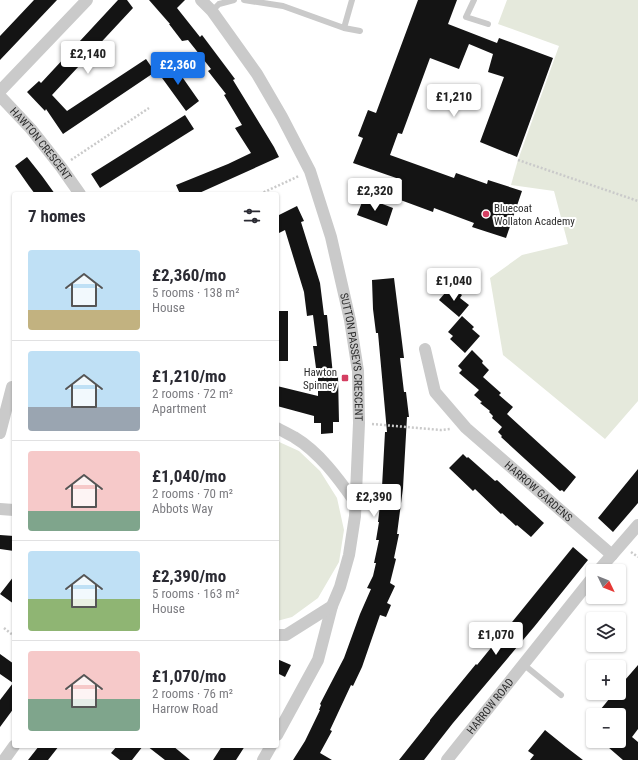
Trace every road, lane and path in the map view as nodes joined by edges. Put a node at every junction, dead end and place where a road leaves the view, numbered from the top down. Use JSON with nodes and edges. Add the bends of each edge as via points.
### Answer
{"nodes":[{"id":1,"x":87,"y":0,"type":"edge"},
{"id":2,"x":201,"y":0,"type":"edge"},
{"id":3,"x":234,"y":0,"type":"edge"},
{"id":4,"x":244,"y":0,"type":"edge"},
{"id":5,"x":352,"y":0,"type":"edge"},
{"id":6,"x":474,"y":0,"type":"edge"},
{"id":7,"x":212,"y":11,"type":"junction"},
{"id":8,"x":488,"y":24,"type":"dead end"},
{"id":9,"x":344,"y":28,"type":"junction"},
{"id":10,"x":360,"y":31,"type":"dead end"},
{"id":11,"x":0,"y":91,"type":"edge"},
{"id":12,"x":0,"y":96,"type":"edge"},
{"id":13,"x":149,"y":108,"type":"dead end"},
{"id":14,"x":518,"y":160,"type":"dead end"},
{"id":15,"x":61,"y":167,"type":"junction"},
{"id":16,"x":310,"y":171,"type":"junction"},
{"id":17,"x":79,"y":192,"type":"edge"},
{"id":18,"x":264,"y":192,"type":"edge"},
{"id":19,"x":638,"y":201,"type":"edge"},
{"id":20,"x":425,"y":349,"type":"dead end"},
{"id":21,"x":12,"y":387,"type":"dead end"},
{"id":22,"x":359,"y":423,"type":"junction"},
{"id":23,"x":466,"y":428,"type":"junction"},
{"id":24,"x":279,"y":429,"type":"edge"},
{"id":25,"x":0,"y":433,"type":"edge"},
{"id":26,"x":355,"y":502,"type":"junction"},
{"id":27,"x":0,"y":509,"type":"edge"},
{"id":28,"x":12,"y":510,"type":"edge"},
{"id":29,"x":638,"y":524,"type":"edge"},
{"id":30,"x":612,"y":555,"type":"junction"},
{"id":31,"x":604,"y":564,"type":"edge"},
{"id":32,"x":586,"y":586,"type":"edge"},
{"id":33,"x":332,"y":606,"type":"junction"},
{"id":34,"x":4,"y":628,"type":"dead end"},
{"id":35,"x":12,"y":634,"type":"edge"},
{"id":36,"x":279,"y":636,"type":"edge"},
{"id":37,"x":523,"y":664,"type":"junction"},
{"id":38,"x":561,"y":695,"type":"dead end"},
{"id":39,"x":279,"y":731,"type":"edge"},
{"id":40,"x":13,"y":748,"type":"edge"},
{"id":41,"x":270,"y":748,"type":"edge"},
{"id":42,"x":4,"y":760,"type":"edge"},
{"id":43,"x":263,"y":760,"type":"edge"},
{"id":44,"x":447,"y":760,"type":"edge"}],
"edges":[{"from":1,"to":11,"type":"street"},
{"from":2,"to":7,"type":"street","name":"SUTTON PASSEYS CRESCENT"},
{"from":3,"to":7,"type":"lane","via":[[219,4]]},
{"from":4,"to":9,"type":"lane","via":[[283,6]]},
{"from":5,"to":9,"type":"lane"},
{"from":6,"to":8,"type":"lane","via":[[466,17]]},
{"from":7,"to":16,"type":"street","name":"SUTTON PASSEYS CRESCENT","via":[[257,74]]},
{"from":9,"to":10,"type":"lane"},
{"from":12,"to":15,"type":"street","name":"HAWTON CRESCENT","via":[[31,129]]},
{"from":13,"to":15,"type":"path"},
{"from":14,"to":19,"type":"path"},
{"from":15,"to":17,"type":"street","name":"HAWTON CRESCENT"},
{"from":16,"to":18,"type":"path"},
{"from":16,"to":22,"type":"street","name":"SUTTON PASSEYS CRESCENT","via":[[331,237],[350,320],[358,370]]},
{"from":20,"to":23,"type":"street","name":"HARROW GARDENS","via":[[435,392]]},
{"from":21,"to":25,"type":"street"},
{"from":22,"to":23,"type":"path","via":[[441,430]]},
{"from":22,"to":26,"type":"street","name":"SUTTON PASSEYS CRESCENT"},
{"from":23,"to":30,"type":"street","name":"HARROW GARDENS"},
{"from":24,"to":26,"type":"street","via":[[294,437],[319,457]]},
{"from":26,"to":33,"type":"street","name":"SUTTON PASSEYS CRESCENT","via":[[349,554]]},
{"from":27,"to":28,"type":"street"},
{"from":29,"to":30,"type":"street"},
{"from":30,"to":31,"type":"street"},
{"from":32,"to":37,"type":"street","name":"HARROW ROAD"},
{"from":33,"to":36,"type":"street","via":[[286,634]]},
{"from":33,"to":39,"type":"street","name":"SUTTON PASSEYS CRESCENT","via":[[318,660]]},
{"from":34,"to":35,"type":"path"},
{"from":37,"to":38,"type":"lane"},
{"from":37,"to":44,"type":"street","name":"HARROW ROAD"},
{"from":40,"to":42,"type":"street"},
{"from":41,"to":43,"type":"street"}]}
